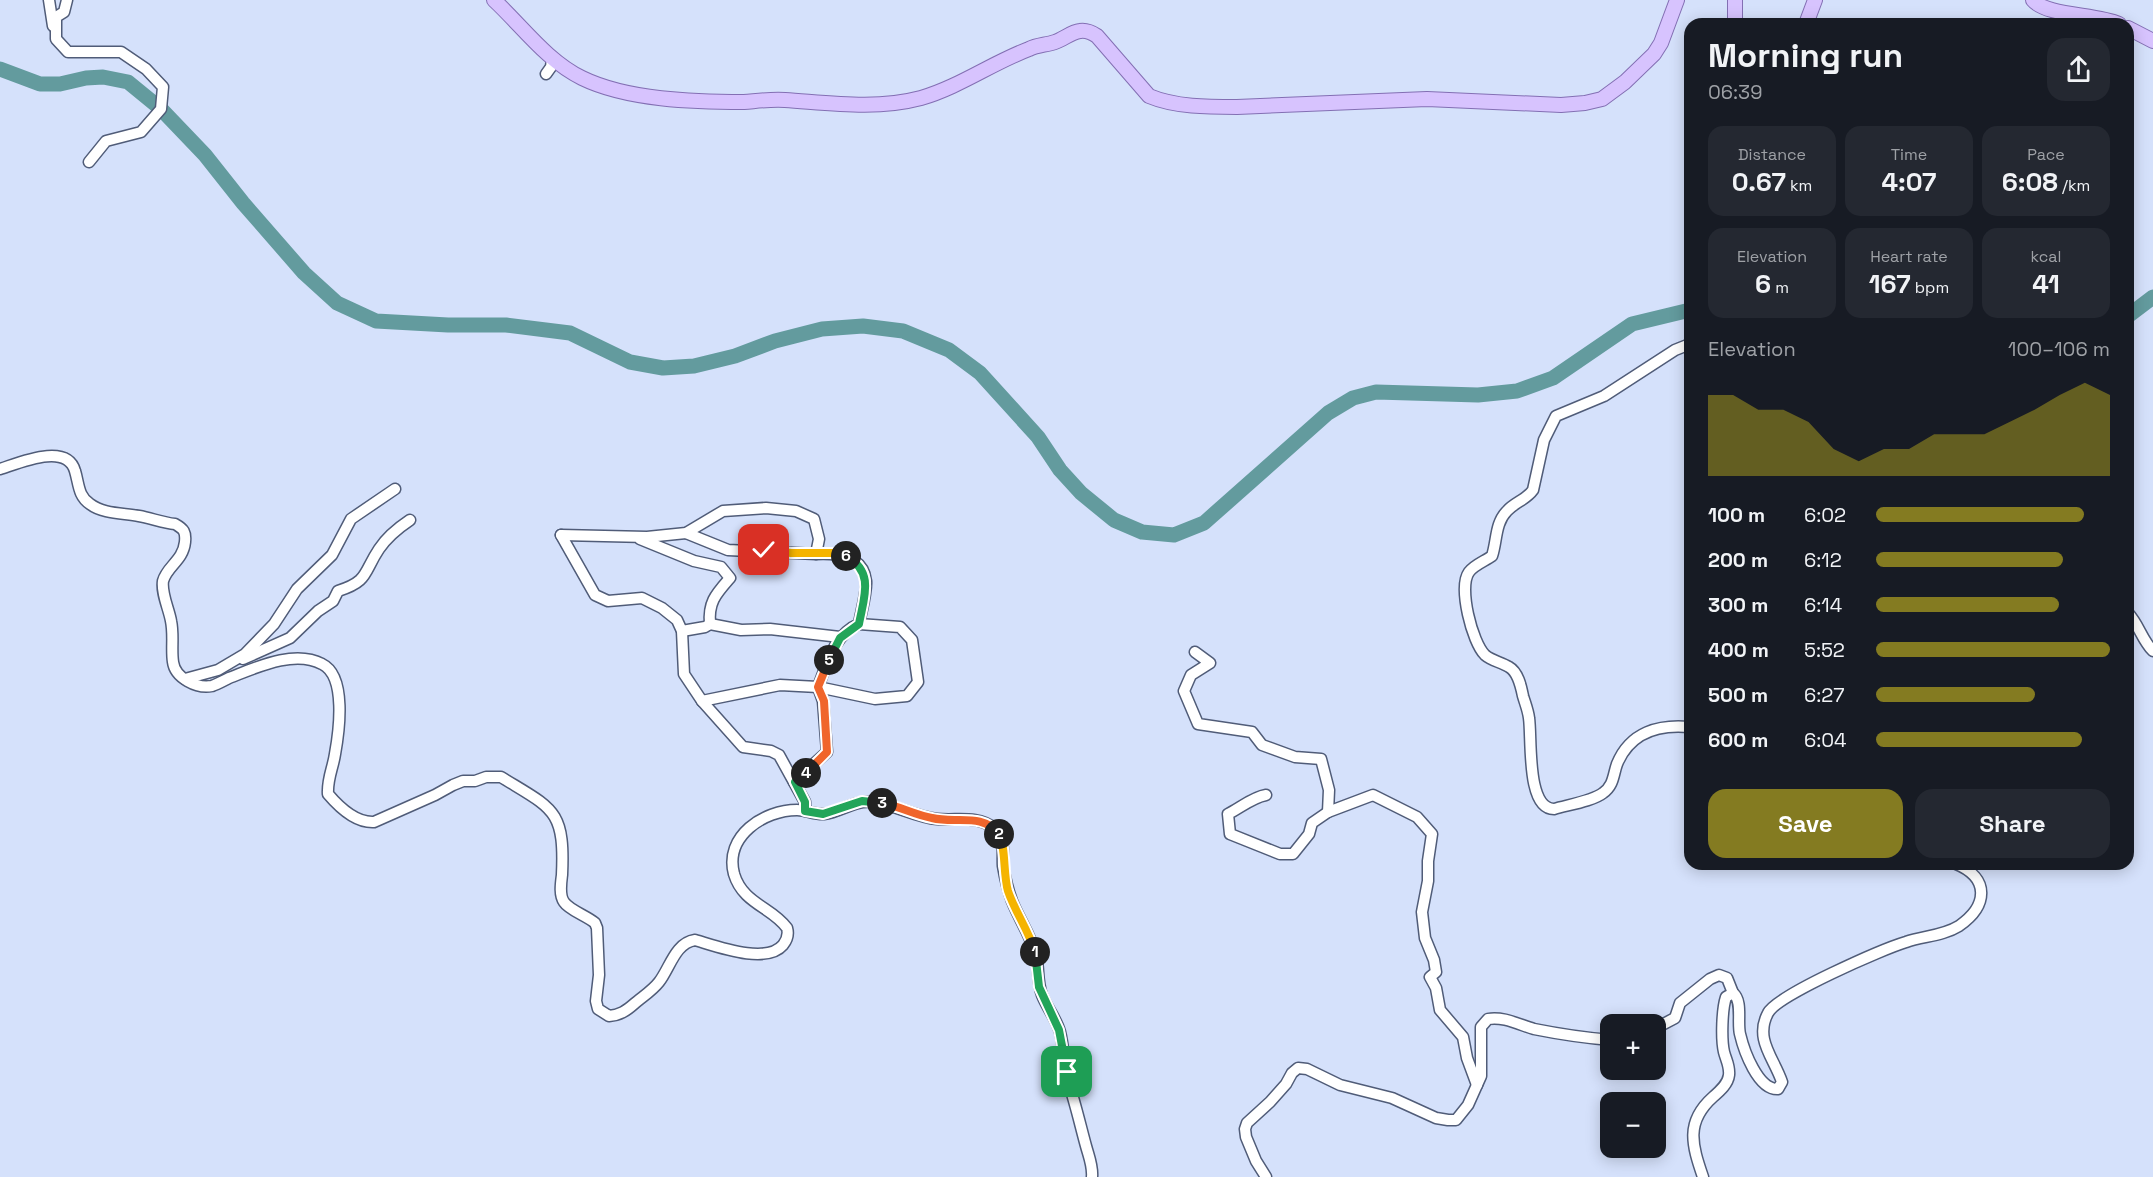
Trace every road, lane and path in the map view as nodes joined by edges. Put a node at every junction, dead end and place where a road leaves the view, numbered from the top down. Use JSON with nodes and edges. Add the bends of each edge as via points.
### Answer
{"nodes":[{"id":1,"x":49,"y":0,"type":"edge"},
{"id":2,"x":68,"y":0,"type":"edge"},
{"id":3,"x":494,"y":0,"type":"edge"},
{"id":4,"x":1677,"y":0,"type":"edge"},
{"id":5,"x":1735,"y":0,"type":"edge"},
{"id":6,"x":1815,"y":0,"type":"edge"},
{"id":7,"x":2033,"y":0,"type":"edge"},
{"id":8,"x":1735,"y":18,"type":"edge"},
{"id":9,"x":1808,"y":18,"type":"edge"},
{"id":10,"x":2101,"y":18,"type":"edge"},
{"id":11,"x":2134,"y":31,"type":"edge"},
{"id":12,"x":56,"y":39,"type":"junction"},
{"id":13,"x":2153,"y":41,"type":"edge"},
{"id":14,"x":552,"y":58,"type":"junction"},
{"id":15,"x":546,"y":74,"type":"dead end"},
{"id":16,"x":89,"y":162,"type":"dead end"},
{"id":17,"x":1684,"y":346,"type":"edge"},
{"id":18,"x":0,"y":469,"type":"edge"},
{"id":19,"x":395,"y":489,"type":"dead end"},
{"id":20,"x":410,"y":520,"type":"dead end"},
{"id":21,"x":686,"y":533,"type":"junction"},
{"id":22,"x":631,"y":536,"type":"junction"},
{"id":23,"x":816,"y":554,"type":"junction"},
{"id":24,"x":2134,"y":619,"type":"edge"},
{"id":25,"x":710,"y":624,"type":"junction"},
{"id":26,"x":859,"y":624,"type":"junction"},
{"id":27,"x":682,"y":631,"type":"junction"},
{"id":28,"x":840,"y":638,"type":"junction"},
{"id":29,"x":2153,"y":651,"type":"edge"},
{"id":30,"x":1195,"y":652,"type":"dead end"},
{"id":31,"x":218,"y":670,"type":"junction"},
{"id":32,"x":184,"y":679,"type":"junction"},
{"id":33,"x":818,"y":687,"type":"junction"},
{"id":34,"x":702,"y":701,"type":"junction"},
{"id":35,"x":1684,"y":727,"type":"edge"},
{"id":36,"x":795,"y":782,"type":"junction"},
{"id":37,"x":1266,"y":795,"type":"dead end"},
{"id":38,"x":805,"y":811,"type":"junction"},
{"id":39,"x":1328,"y":812,"type":"junction"},
{"id":40,"x":1967,"y":870,"type":"edge"},
{"id":41,"x":1733,"y":993,"type":"junction"},
{"id":42,"x":1666,"y":1022,"type":"edge"},
{"id":43,"x":1600,"y":1039,"type":"edge"},
{"id":44,"x":1477,"y":1085,"type":"junction"},
{"id":45,"x":1092,"y":1177,"type":"edge"},
{"id":46,"x":1266,"y":1177,"type":"edge"},
{"id":47,"x":1703,"y":1177,"type":"edge"}],
"edges":[{"from":1,"to":12,"type":"street"},
{"from":2,"to":12,"type":"street","via":[[64,12],[56,17]]},
{"from":3,"to":14,"type":"main road"},
{"from":4,"to":14,"type":"main road","via":[[1661,43],[1625,82],[1602,99],[1561,105],[1427,99],[1207,107],[1160,101],[1149,96],[1096,36],[1085,31],[1028,49],[922,97],[880,104],[742,102],[635,93],[581,78]]},
{"from":5,"to":8,"type":"main road"},
{"from":6,"to":9,"type":"main road"},
{"from":7,"to":10,"type":"main road","via":[[2043,8]]},
{"from":11,"to":13,"type":"main road"},
{"from":12,"to":16,"type":"street","via":[[68,52],[121,52],[163,87],[161,109],[141,132],[106,141]]},
{"from":14,"to":15,"type":"street"},
{"from":17,"to":35,"type":"street","via":[[1604,396],[1556,416],[1544,440],[1533,490],[1502,516],[1492,556],[1470,571],[1465,594],[1477,646],[1486,656],[1511,668],[1521,688],[1529,716],[1534,786],[1547,809],[1601,795],[1613,782],[1617,764],[1632,741],[1644,732]]},
{"from":18,"to":32,"type":"street","via":[[39,457],[63,458],[75,469],[80,493],[91,506],[183,529],[186,535],[182,556],[163,580],[172,624],[172,660],[177,674]]},
{"from":19,"to":31,"type":"street","via":[[351,519],[332,555],[297,589],[274,624],[244,654]]},
{"from":20,"to":31,"type":"street","via":[[394,531],[355,585],[338,591],[333,601],[290,638]]},
{"from":21,"to":22,"type":"street"},
{"from":21,"to":23,"type":"street","via":[[728,550]]},
{"from":21,"to":23,"type":"street","via":[[723,511],[796,511],[811,516],[817,524]]},
{"from":22,"to":25,"type":"street","via":[[694,561],[721,567],[730,578],[709,609]]},
{"from":22,"to":27,"type":"street","via":[[561,535],[596,595],[608,601],[642,598],[677,620]]},
{"from":23,"to":26,"type":"street","via":[[839,553],[861,569],[866,581]]},
{"from":24,"to":29,"type":"street"},
{"from":25,"to":27,"type":"street"},
{"from":25,"to":28,"type":"street"},
{"from":26,"to":28,"type":"street"},
{"from":26,"to":33,"type":"street","via":[[900,627],[912,640],[918,682],[907,696],[875,699]]},
{"from":27,"to":34,"type":"street","via":[[684,674]]},
{"from":28,"to":33,"type":"street"},
{"from":30,"to":39,"type":"street","via":[[1210,663],[1191,675],[1184,691],[1198,724],[1252,732],[1262,745],[1295,757],[1321,759],[1329,790]]},
{"from":31,"to":32,"type":"street"},
{"from":32,"to":38,"type":"street","via":[[212,686],[275,662],[304,660],[322,664],[334,677],[339,698],[338,736],[328,794],[361,820],[374,822],[463,781],[493,776],[542,803],[559,825],[563,902],[588,917],[597,928],[596,1001],[598,1009],[609,1016],[622,1013],[649,992],[687,941],[762,954],[780,949],[788,928],[745,894],[735,875],[733,857],[743,834],[756,822],[776,812]]},
{"from":33,"to":34,"type":"street","via":[[780,685]]},
{"from":33,"to":36,"type":"street","via":[[824,701],[827,752]]},
{"from":34,"to":36,"type":"street","via":[[743,747],[778,755]]},
{"from":36,"to":38,"type":"street"},
{"from":37,"to":39,"type":"street","via":[[1228,813],[1230,834],[1280,854],[1293,854],[1309,834],[1312,823]]},
{"from":38,"to":45,"type":"street","via":[[823,814],[869,801],[935,819],[977,820],[998,832],[1008,890],[1033,946],[1042,996],[1059,1030]]},
{"from":39,"to":44,"type":"street","via":[[1373,795],[1416,817],[1432,834],[1422,912],[1436,972],[1430,977],[1440,1010],[1463,1037]]},
{"from":40,"to":41,"type":"street","via":[[1982,891],[1980,904],[1959,926],[1907,941],[1848,966],[1780,1000],[1769,1010],[1764,1044],[1782,1082],[1778,1089],[1766,1086],[1746,1053],[1739,1032],[1739,1002]]},
{"from":41,"to":42,"type":"street","via":[[1727,978],[1719,975],[1680,1003],[1674,1018]]},
{"from":41,"to":47,"type":"street","via":[[1725,1000],[1723,1038],[1728,1081],[1694,1121],[1694,1142]]},
{"from":43,"to":44,"type":"street","via":[[1488,1019],[1481,1028],[1482,1064]]},
{"from":44,"to":46,"type":"street","via":[[1461,1114],[1456,1120],[1448,1120],[1298,1068],[1245,1129]]}]}
